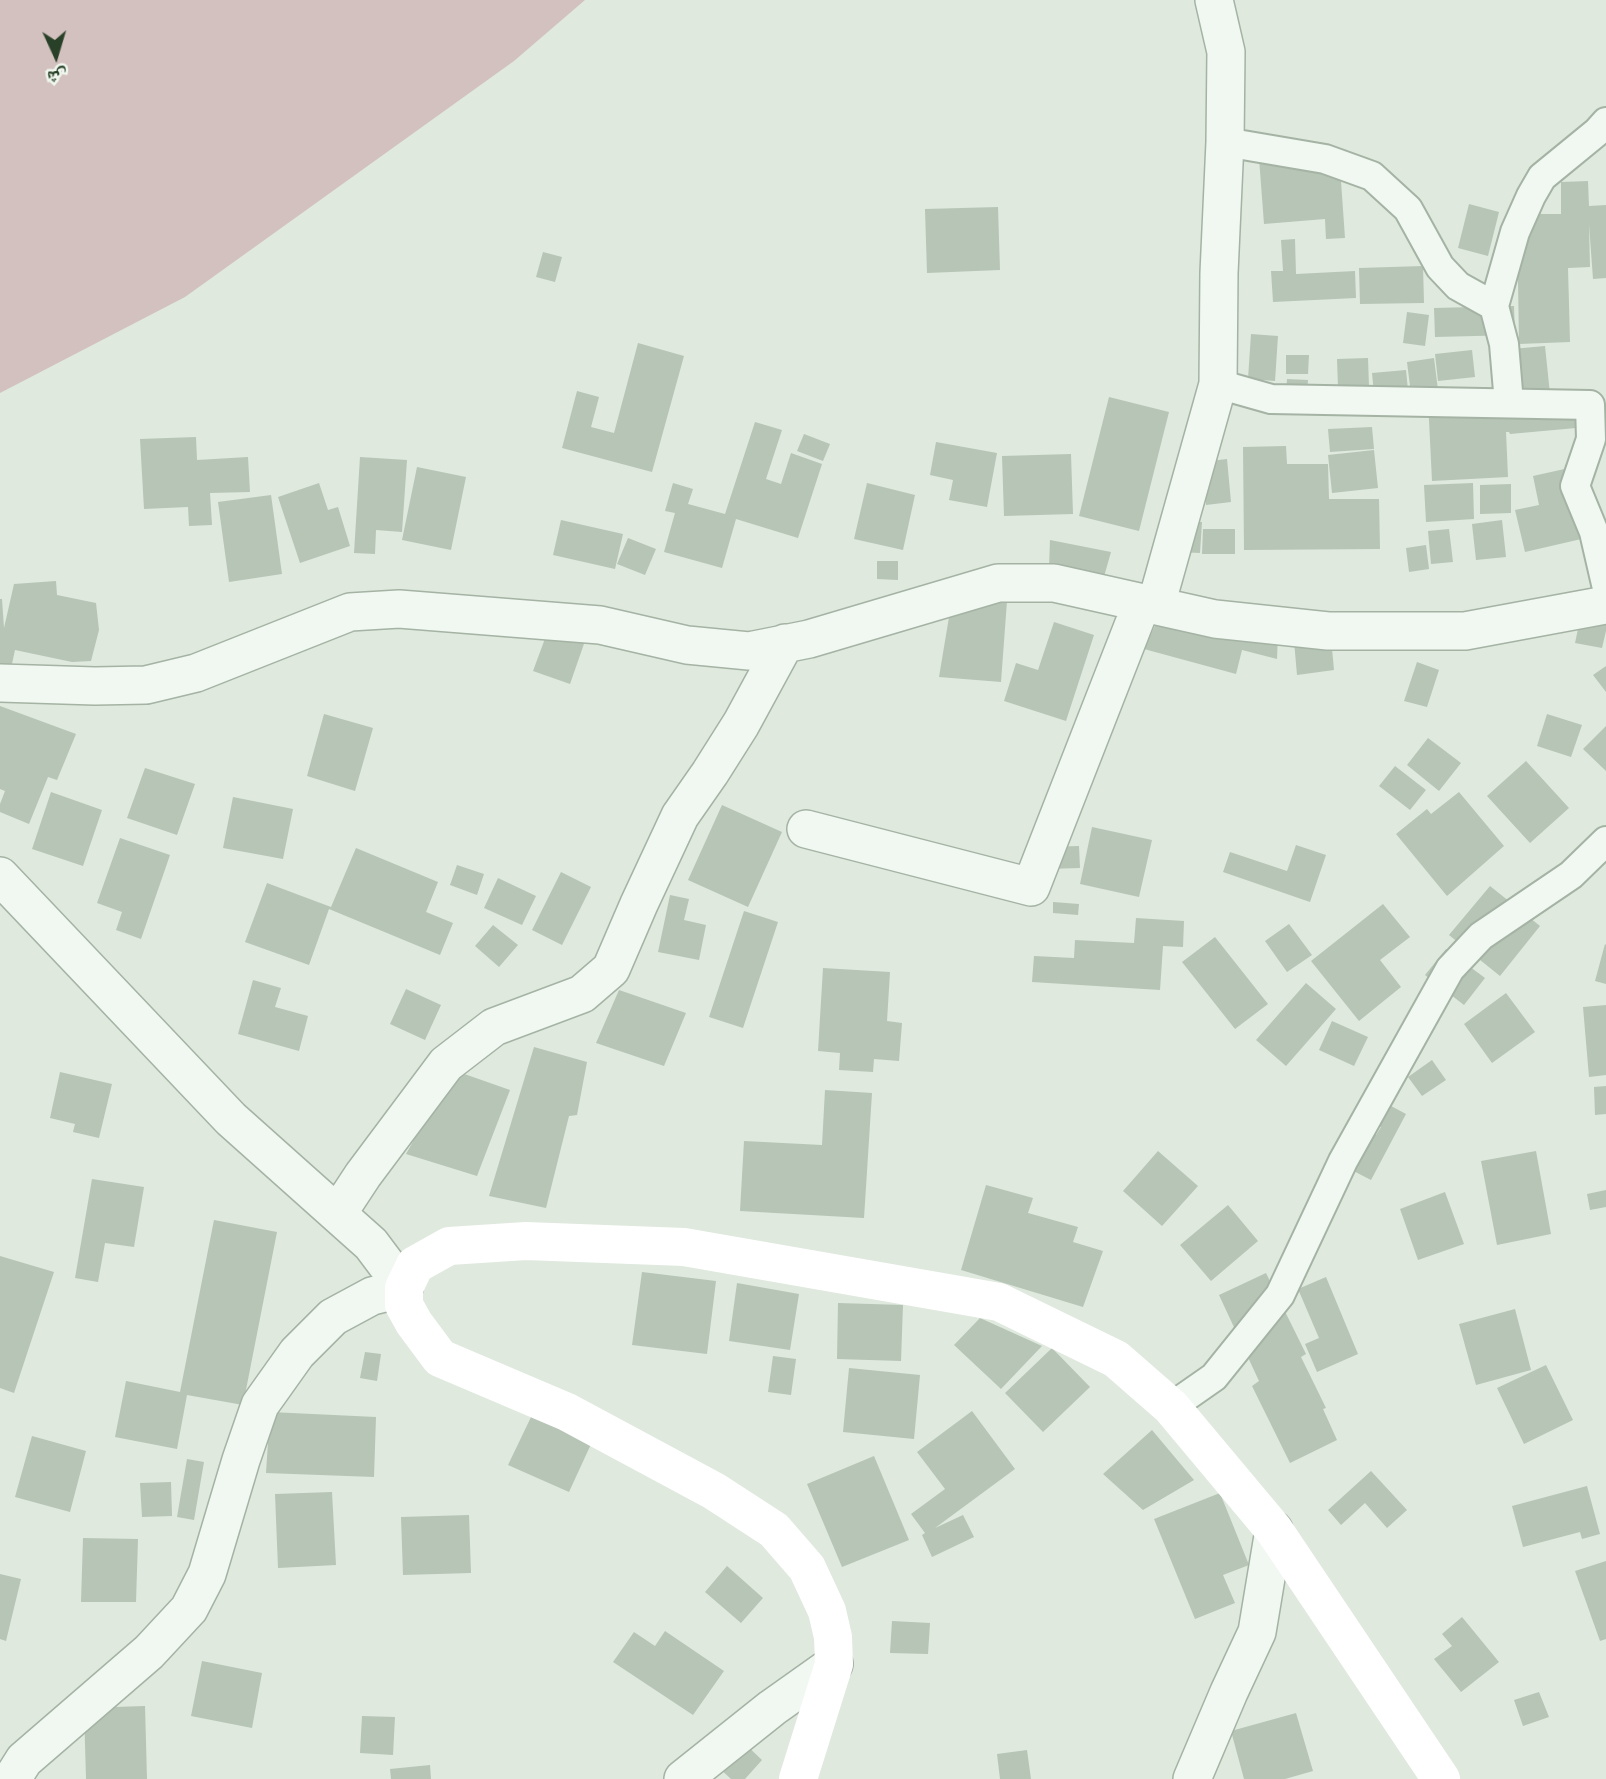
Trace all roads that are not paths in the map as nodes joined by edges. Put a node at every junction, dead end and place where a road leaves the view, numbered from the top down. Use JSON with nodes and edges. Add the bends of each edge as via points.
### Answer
{"nodes":[{"id":1,"x":1214,"y":0,"type":"edge"},
{"id":2,"x":1606,"y":122,"type":"edge"},
{"id":3,"x":1225,"y":142,"type":"junction"},
{"id":4,"x":1494,"y":306,"type":"junction"},
{"id":5,"x":1218,"y":384,"type":"junction"},
{"id":6,"x":1509,"y":403,"type":"junction"},
{"id":7,"x":1606,"y":584,"type":"edge"},
{"id":8,"x":1149,"y":604,"type":"junction"},
{"id":9,"x":1606,"y":606,"type":"edge"},
{"id":10,"x":785,"y":643,"type":"junction"},
{"id":11,"x":0,"y":684,"type":"edge"},
{"id":12,"x":806,"y":829,"type":"dead end"},
{"id":13,"x":1606,"y":841,"type":"edge"},
{"id":14,"x":0,"y":876,"type":"edge"},
{"id":15,"x":338,"y":1213,"type":"junction"},
{"id":16,"x":404,"y":1288,"type":"junction"},
{"id":17,"x":1171,"y":1406,"type":"junction"},
{"id":18,"x":1274,"y":1530,"type":"junction"},
{"id":19,"x":834,"y":1664,"type":"junction"},
{"id":20,"x":12,"y":1779,"type":"edge"},
{"id":21,"x":682,"y":1779,"type":"edge"},
{"id":22,"x":798,"y":1779,"type":"edge"},
{"id":23,"x":1192,"y":1779,"type":"edge"},
{"id":24,"x":1441,"y":1779,"type":"edge"}],
"edges":[{"from":1,"to":3,"type":"street","via":[[1226,51]]},
{"from":2,"to":4,"type":"street","via":[[1542,177],[1515,232]]},
{"from":3,"to":4,"type":"street","via":[[1325,159],[1373,176],[1408,209],[1448,276]]},
{"from":3,"to":5,"type":"street"},
{"from":4,"to":6,"type":"street","via":[[1504,344]]},
{"from":5,"to":6,"type":"street","via":[[1271,399]]},
{"from":5,"to":8,"type":"street"},
{"from":6,"to":7,"type":"street","via":[[1590,405],[1591,439],[1576,486],[1594,532]]},
{"from":8,"to":9,"type":"street","via":[[1215,619],[1328,631],[1465,631]]},
{"from":8,"to":10,"type":"street","via":[[1054,583],[998,583]]},
{"from":8,"to":12,"type":"street","via":[[1031,887]]},
{"from":10,"to":11,"type":"street","via":[[749,651],[687,645],[600,625],[399,609],[350,612],[196,673],[146,685]]},
{"from":10,"to":15,"type":"street","via":[[741,724],[680,816],[611,969],[582,994],[494,1027],[446,1064]]},
{"from":13,"to":17,"type":"street","via":[[1571,875],[1481,936],[1450,969],[1343,1161],[1280,1295],[1214,1377]]},
{"from":14,"to":15,"type":"street","via":[[231,1119]]},
{"from":15,"to":16,"type":"street","via":[[372,1244]]},
{"from":16,"to":17,"type":"main road","via":[[415,1265],[450,1246],[526,1241],[684,1247],[999,1302],[1116,1359]]},
{"from":16,"to":19,"type":"main road","via":[[404,1305],[440,1358],[567,1412],[714,1491],[774,1530],[807,1568],[827,1611]]},
{"from":16,"to":20,"type":"street","via":[[372,1296],[333,1317],[297,1353],[260,1405],[207,1574],[189,1609],[149,1652],[24,1760]]},
{"from":17,"to":18,"type":"main road"},
{"from":18,"to":23,"type":"street","via":[[1257,1632]]},
{"from":18,"to":24,"type":"main road"},
{"from":19,"to":21,"type":"street"},
{"from":19,"to":22,"type":"main road"}]}
